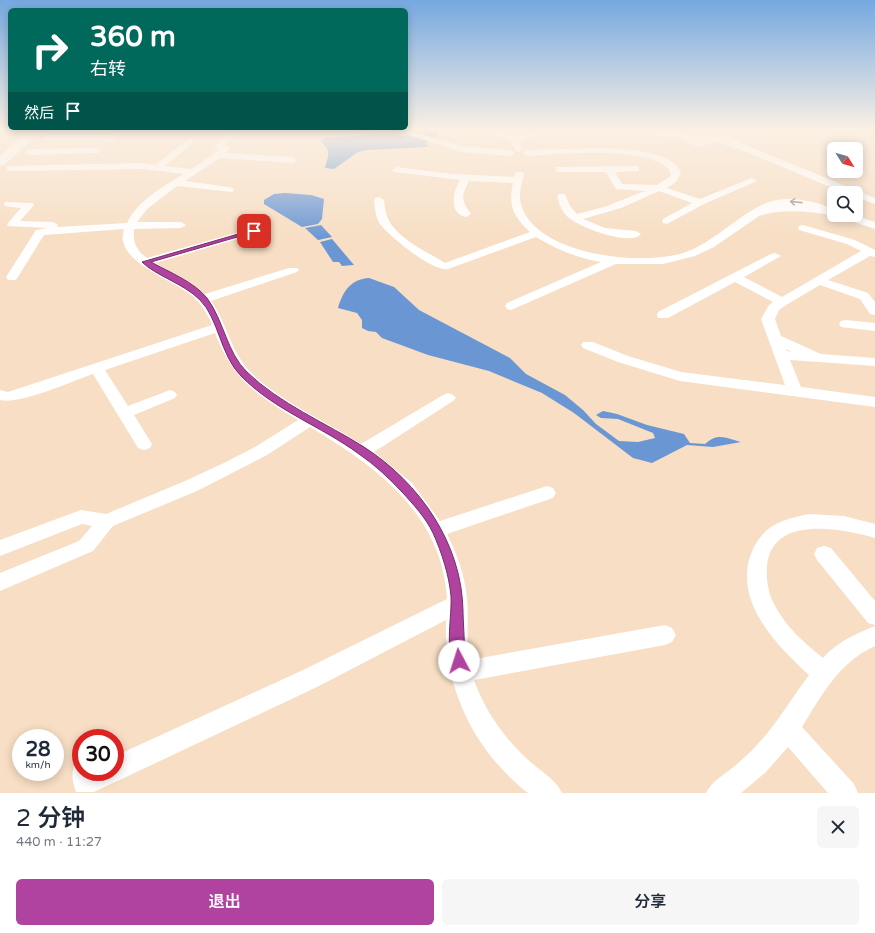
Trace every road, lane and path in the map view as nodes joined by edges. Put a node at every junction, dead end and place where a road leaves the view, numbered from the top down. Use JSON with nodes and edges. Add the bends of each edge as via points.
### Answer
{"nodes":[{"id":1,"x":29,"y":166,"type":"edge"},
{"id":2,"x":128,"y":166,"type":"edge"},
{"id":3,"x":128,"y":166,"type":"edge"},
{"id":4,"x":201,"y":166,"type":"edge"},
{"id":5,"x":501,"y":166,"type":"edge"},
{"id":6,"x":518,"y":166,"type":"edge"},
{"id":7,"x":672,"y":166,"type":"edge"},
{"id":8,"x":788,"y":166,"type":"edge"},
{"id":9,"x":158,"y":167,"type":"joint"},
{"id":10,"x":77,"y":168,"type":"joint"},
{"id":11,"x":560,"y":168,"type":"dead end"},
{"id":12,"x":609,"y":169,"type":"junction"},
{"id":13,"x":636,"y":169,"type":"dead end"},
{"id":14,"x":397,"y":170,"type":"dead end"},
{"id":15,"x":194,"y":172,"type":"junction"},
{"id":16,"x":466,"y":178,"type":"junction"},
{"id":17,"x":752,"y":181,"type":"dead end"},
{"id":18,"x":174,"y":183,"type":"junction"},
{"id":19,"x":835,"y":186,"type":"edge"},
{"id":20,"x":658,"y":188,"type":"junction"},
{"id":21,"x":229,"y":190,"type":"dead end"},
{"id":22,"x":562,"y":196,"type":"dead end"},
{"id":23,"x":863,"y":197,"type":"edge"},
{"id":24,"x":379,"y":200,"type":"dead end"},
{"id":25,"x":875,"y":201,"type":"edge"},
{"id":26,"x":700,"y":202,"type":"junction"},
{"id":27,"x":9,"y":204,"type":"dead end"},
{"id":28,"x":827,"y":210,"type":"edge"},
{"id":29,"x":466,"y":214,"type":"dead end"},
{"id":30,"x":576,"y":217,"type":"junction"},
{"id":31,"x":667,"y":221,"type":"dead end"},
{"id":32,"x":863,"y":222,"type":"edge"},
{"id":33,"x":181,"y":225,"type":"dead end"},
{"id":34,"x":131,"y":226,"type":"junction"},
{"id":35,"x":875,"y":226,"type":"edge"},
{"id":36,"x":803,"y":228,"type":"dead end"},
{"id":37,"x":44,"y":229,"type":"junction"},
{"id":38,"x":254,"y":231,"type":"dead end"},
{"id":39,"x":537,"y":233,"type":"junction"},
{"id":40,"x":636,"y":234,"type":"dead end"},
{"id":41,"x":872,"y":252,"type":"edge"},
{"id":42,"x":775,"y":256,"type":"dead end"},
{"id":43,"x":614,"y":260,"type":"junction"},
{"id":44,"x":145,"y":262,"type":"junction"},
{"id":45,"x":293,"y":270,"type":"dead end"},
{"id":46,"x":12,"y":277,"type":"dead end"},
{"id":47,"x":735,"y":278,"type":"junction"},
{"id":48,"x":819,"y":281,"type":"junction"},
{"id":49,"x":203,"y":299,"type":"junction"},
{"id":50,"x":782,"y":302,"type":"junction"},
{"id":51,"x":512,"y":306,"type":"dead end"},
{"id":52,"x":875,"y":311,"type":"edge"},
{"id":53,"x":663,"y":315,"type":"dead end"},
{"id":54,"x":846,"y":324,"type":"dead end"},
{"id":55,"x":218,"y":327,"type":"junction"},
{"id":56,"x":875,"y":327,"type":"edge"},
{"id":57,"x":776,"y":339,"type":"junction"},
{"id":58,"x":588,"y":345,"type":"dead end"},
{"id":59,"x":782,"y":355,"type":"junction"},
{"id":60,"x":818,"y":358,"type":"junction"},
{"id":61,"x":875,"y":362,"type":"edge"},
{"id":62,"x":97,"y":368,"type":"junction"},
{"id":63,"x":795,"y":392,"type":"junction"},
{"id":64,"x":0,"y":395,"type":"edge"},
{"id":65,"x":170,"y":395,"type":"dead end"},
{"id":66,"x":448,"y":398,"type":"dead end"},
{"id":67,"x":875,"y":402,"type":"edge"},
{"id":68,"x":125,"y":413,"type":"junction"},
{"id":69,"x":310,"y":420,"type":"junction"},
{"id":70,"x":144,"y":444,"type":"dead end"},
{"id":71,"x":362,"y":451,"type":"junction"},
{"id":72,"x":547,"y":493,"type":"dead end"},
{"id":73,"x":107,"y":521,"type":"junction"},
{"id":74,"x":437,"y":530,"type":"junction"},
{"id":75,"x":875,"y":531,"type":"edge"},
{"id":76,"x":0,"y":548,"type":"edge"},
{"id":77,"x":824,"y":554,"type":"dead end"},
{"id":78,"x":0,"y":582,"type":"edge"},
{"id":79,"x":457,"y":604,"type":"junction"},
{"id":80,"x":875,"y":616,"type":"edge"},
{"id":81,"x":666,"y":634,"type":"dead end"},
{"id":82,"x":875,"y":636,"type":"edge"},
{"id":83,"x":461,"y":672,"type":"junction"},
{"id":84,"x":823,"y":673,"type":"junction"},
{"id":85,"x":787,"y":728,"type":"junction"},
{"id":86,"x":124,"y":764,"type":"edge"},
{"id":87,"x":549,"y":793,"type":"edge"},
{"id":88,"x":719,"y":793,"type":"edge"},
{"id":89,"x":845,"y":793,"type":"edge"}],
"edges":[{"from":1,"to":10,"type":"street"},
{"from":2,"to":9,"type":"street"},
{"from":3,"to":10,"type":"street"},
{"from":4,"to":15,"type":"street"},
{"from":5,"to":16,"type":"street"},
{"from":6,"to":39,"type":"street","via":[[515,202],[520,214]]},
{"from":7,"to":20,"type":"street","via":[[676,173],[675,178]]},
{"from":8,"to":19,"type":"street"},
{"from":9,"to":15,"type":"street"},
{"from":11,"to":12,"type":"street"},
{"from":12,"to":13,"type":"street"},
{"from":12,"to":20,"type":"street","via":[[619,187]]},
{"from":14,"to":16,"type":"street"},
{"from":15,"to":18,"type":"street"},
{"from":16,"to":29,"type":"street","via":[[457,197],[460,208]]},
{"from":17,"to":26,"type":"street"},
{"from":18,"to":21,"type":"street"},
{"from":18,"to":34,"type":"street","via":[[145,205]]},
{"from":20,"to":26,"type":"street"},
{"from":20,"to":30,"type":"street","via":[[616,207]]},
{"from":22,"to":30,"type":"street","via":[[566,208]]},
{"from":23,"to":25,"type":"street"},
{"from":24,"to":39,"type":"street","via":[[382,216],[389,228],[444,267]]},
{"from":26,"to":31,"type":"street"},
{"from":27,"to":37,"type":"street","via":[[29,205],[12,224]]},
{"from":28,"to":43,"type":"street","via":[[809,204],[770,204],[706,246],[682,257],[653,261]]},
{"from":30,"to":40,"type":"street","via":[[607,232]]},
{"from":32,"to":35,"type":"street"},
{"from":33,"to":34,"type":"street"},
{"from":34,"to":37,"type":"street"},
{"from":34,"to":44,"type":"street","via":[[128,242],[131,249]]},
{"from":36,"to":41,"type":"street","via":[[839,238]]},
{"from":37,"to":46,"type":"street"},
{"from":38,"to":44,"type":"street"},
{"from":39,"to":43,"type":"street","via":[[568,249]]},
{"from":41,"to":48,"type":"street"},
{"from":42,"to":47,"type":"street"},
{"from":43,"to":51,"type":"street"},
{"from":44,"to":49,"type":"street","via":[[184,284]]},
{"from":45,"to":49,"type":"street"},
{"from":47,"to":50,"type":"street"},
{"from":47,"to":53,"type":"street"},
{"from":48,"to":50,"type":"street"},
{"from":48,"to":52,"type":"street","via":[[864,296]]},
{"from":49,"to":55,"type":"street"},
{"from":50,"to":57,"type":"street","via":[[774,308],[768,319]]},
{"from":54,"to":56,"type":"street"},
{"from":55,"to":62,"type":"street"},
{"from":55,"to":69,"type":"street","via":[[231,357],[244,374],[260,388]]},
{"from":57,"to":59,"type":"street"},
{"from":57,"to":60,"type":"street"},
{"from":58,"to":63,"type":"street","via":[[623,360],[680,376]]},
{"from":59,"to":60,"type":"street"},
{"from":59,"to":63,"type":"street"},
{"from":60,"to":61,"type":"street"},
{"from":62,"to":64,"type":"street","via":[[19,394],[8,397]]},
{"from":62,"to":68,"type":"street"},
{"from":63,"to":67,"type":"street"},
{"from":65,"to":68,"type":"street"},
{"from":66,"to":71,"type":"street"},
{"from":68,"to":70,"type":"street"},
{"from":69,"to":71,"type":"street"},
{"from":69,"to":73,"type":"street","via":[[232,466]]},
{"from":71,"to":74,"type":"street","via":[[404,486]]},
{"from":72,"to":74,"type":"street"},
{"from":73,"to":76,"type":"street","via":[[81,517]]},
{"from":73,"to":78,"type":"street","via":[[86,546]]},
{"from":74,"to":79,"type":"street","via":[[454,574]]},
{"from":75,"to":84,"type":"street","via":[[834,520],[812,521],[790,525],[774,534],[762,546],[756,566],[757,586],[766,610],[780,632]]},
{"from":77,"to":80,"type":"street"},
{"from":79,"to":83,"type":"street","via":[[457,649]]},
{"from":79,"to":86,"type":"street","via":[[309,679]]},
{"from":81,"to":83,"type":"street"},
{"from":82,"to":84,"type":"street","via":[[842,654]]},
{"from":83,"to":87,"type":"street","via":[[471,704],[485,727],[511,761],[531,781]]},
{"from":84,"to":85,"type":"street"},
{"from":85,"to":88,"type":"street","via":[[765,756]]},
{"from":85,"to":89,"type":"street"}]}
